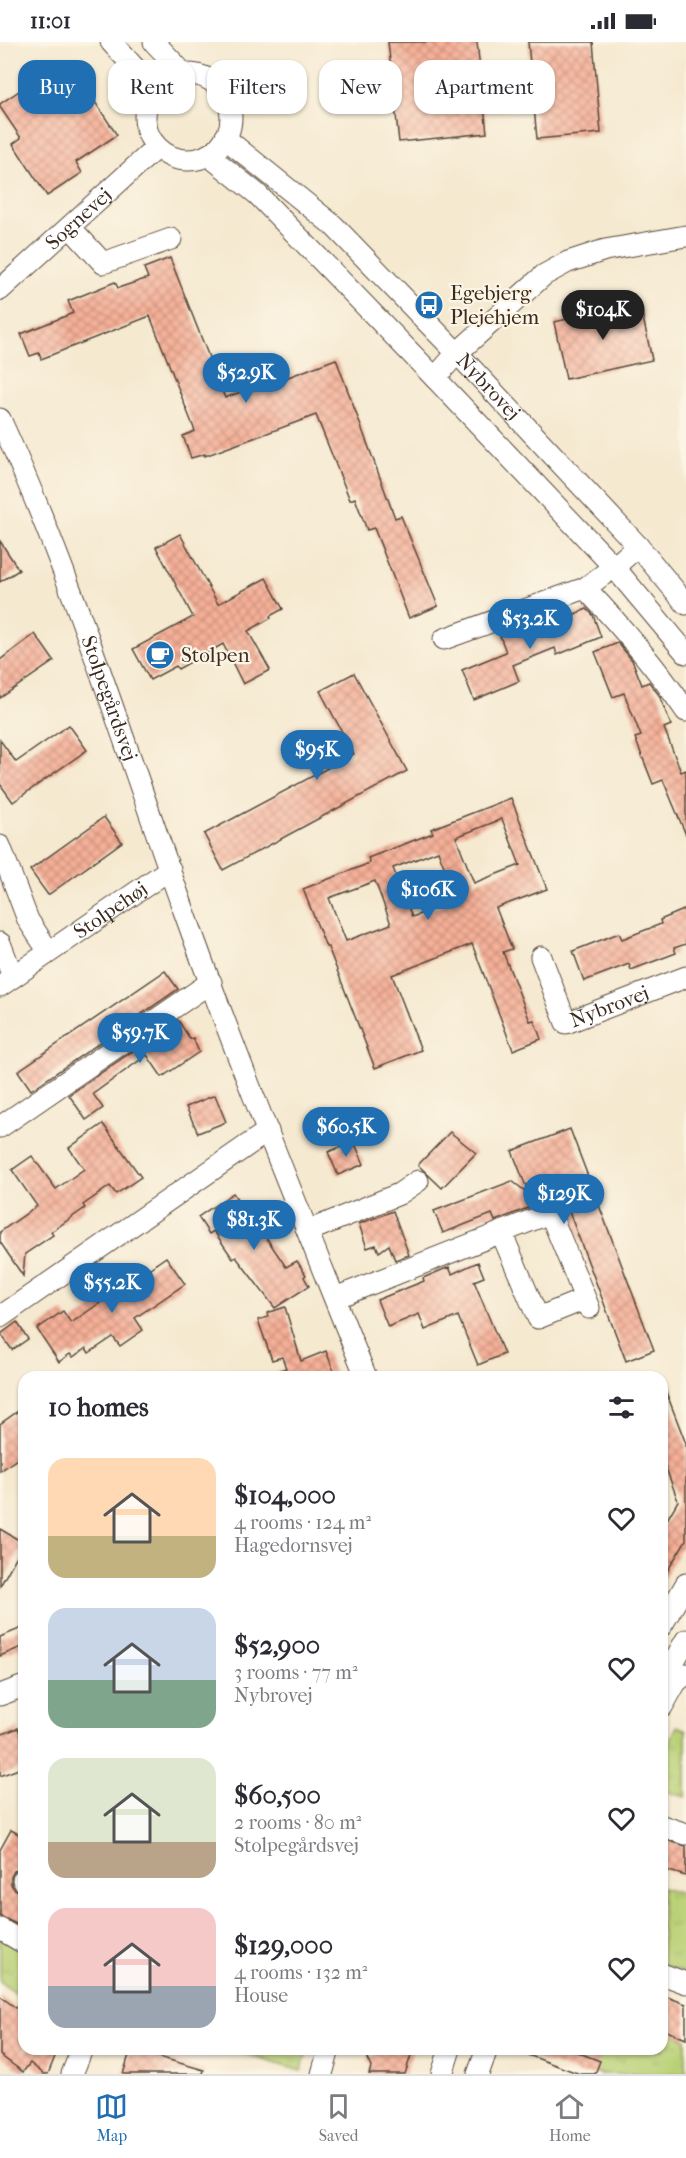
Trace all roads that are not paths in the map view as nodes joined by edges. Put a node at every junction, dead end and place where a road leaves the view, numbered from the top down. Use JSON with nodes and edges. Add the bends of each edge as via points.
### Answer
{"nodes":[{"id":1,"x":111,"y":42,"type":"edge"},
{"id":2,"x":154,"y":42,"type":"edge"},
{"id":3,"x":128,"y":60,"type":"edge"},
{"id":4,"x":171,"y":60,"type":"edge"},
{"id":5,"x":195,"y":76,"type":"edge"},
{"id":6,"x":146,"y":114,"type":"edge"},
{"id":7,"x":225,"y":138,"type":"junction"},
{"id":8,"x":157,"y":147,"type":"junction"},
{"id":9,"x":208,"y":155,"type":"junction"},
{"id":10,"x":70,"y":227,"type":"junction"},
{"id":11,"x":686,"y":236,"type":"edge"},
{"id":12,"x":171,"y":239,"type":"dead end"},
{"id":13,"x":0,"y":290,"type":"edge"},
{"id":14,"x":457,"y":353,"type":"junction"},
{"id":15,"x":435,"y":378,"type":"junction"},
{"id":16,"x":0,"y":419,"type":"edge"},
{"id":17,"x":638,"y":546,"type":"junction"},
{"id":18,"x":614,"y":567,"type":"junction"},
{"id":19,"x":677,"y":579,"type":"edge"},
{"id":20,"x":585,"y":588,"type":"junction"},
{"id":21,"x":686,"y":604,"type":"edge"},
{"id":22,"x":444,"y":639,"type":"dead end"},
{"id":23,"x":686,"y":653,"type":"edge"},
{"id":24,"x":686,"y":711,"type":"edge"},
{"id":25,"x":0,"y":846,"type":"edge"},
{"id":26,"x":170,"y":869,"type":"junction"},
{"id":27,"x":0,"y":943,"type":"edge"},
{"id":28,"x":49,"y":952,"type":"junction"},
{"id":29,"x":541,"y":957,"type":"dead end"},
{"id":30,"x":686,"y":978,"type":"edge"},
{"id":31,"x":6,"y":981,"type":"edge"},
{"id":32,"x":211,"y":982,"type":"junction"},
{"id":33,"x":0,"y":1127,"type":"edge"},
{"id":34,"x":268,"y":1131,"type":"junction"},
{"id":35,"x":418,"y":1181,"type":"dead end"},
{"id":36,"x":308,"y":1231,"type":"junction"},
{"id":37,"x":501,"y":1232,"type":"junction"},
{"id":38,"x":334,"y":1299,"type":"junction"},
{"id":39,"x":0,"y":1317,"type":"edge"},
{"id":40,"x":364,"y":1371,"type":"edge"},
{"id":41,"x":686,"y":1584,"type":"edge"},
{"id":42,"x":686,"y":1607,"type":"edge"},
{"id":43,"x":677,"y":1637,"type":"edge"},
{"id":44,"x":668,"y":1664,"type":"edge"},
{"id":45,"x":686,"y":1674,"type":"edge"},
{"id":46,"x":18,"y":1688,"type":"edge"},
{"id":47,"x":0,"y":1695,"type":"edge"},
{"id":48,"x":668,"y":1696,"type":"edge"},
{"id":49,"x":668,"y":1828,"type":"edge"},
{"id":50,"x":686,"y":1834,"type":"edge"},
{"id":51,"x":0,"y":1929,"type":"edge"},
{"id":52,"x":18,"y":1940,"type":"edge"},
{"id":53,"x":668,"y":1976,"type":"edge"},
{"id":54,"x":686,"y":1983,"type":"edge"},
{"id":55,"x":79,"y":2055,"type":"edge"},
{"id":56,"x":327,"y":2055,"type":"edge"},
{"id":57,"x":448,"y":2055,"type":"edge"},
{"id":58,"x":485,"y":2055,"type":"edge"},
{"id":59,"x":72,"y":2074,"type":"edge"},
{"id":60,"x":322,"y":2074,"type":"edge"},
{"id":61,"x":442,"y":2074,"type":"edge"},
{"id":62,"x":478,"y":2074,"type":"edge"}],
"edges":[{"from":1,"to":3,"type":"street"},
{"from":2,"to":4,"type":"street"},
{"from":5,"to":7,"type":"street","via":[[210,81],[227,100],[230,125]]},
{"from":6,"to":8,"type":"street","via":[[148,134]]},
{"from":7,"to":9,"type":"street"},
{"from":7,"to":14,"type":"street","name":"Nybrovej","via":[[334,226]]},
{"from":8,"to":9,"type":"street","via":[[172,158],[190,160]]},
{"from":8,"to":10,"type":"street","name":"Sognevej"},
{"from":9,"to":15,"type":"street","name":"Nybrovej","via":[[257,194]]},
{"from":10,"to":12,"type":"street","via":[[103,263]]},
{"from":10,"to":13,"type":"street","name":"Sognevej"},
{"from":11,"to":14,"type":"street","via":[[605,250],[568,262],[544,275]]},
{"from":14,"to":15,"type":"street"},
{"from":14,"to":17,"type":"street","name":"Nybrovej"},
{"from":15,"to":18,"type":"street","name":"Nybrovej"},
{"from":16,"to":26,"type":"street","name":"Stolpegårdsvej","via":[[27,477],[91,645]]},
{"from":17,"to":18,"type":"street"},
{"from":17,"to":19,"type":"street","name":"Nybrovej"},
{"from":18,"to":20,"type":"street"},
{"from":18,"to":23,"type":"street","name":"Nybrovej"},
{"from":19,"to":21,"type":"street","name":"Nybrovej"},
{"from":20,"to":22,"type":"street"},
{"from":20,"to":24,"type":"street","via":[[625,630]]},
{"from":25,"to":28,"type":"street","name":"Stolpehøj","via":[[28,920]]},
{"from":26,"to":28,"type":"street","name":"Stolpehøj"},
{"from":26,"to":32,"type":"street","name":"Stolpegårdsvej"},
{"from":27,"to":31,"type":"street","name":"Stolpehøj"},
{"from":28,"to":31,"type":"street","name":"Stolpehøj"},
{"from":29,"to":30,"type":"street","name":"Nybrovej","via":[[566,1023]]},
{"from":32,"to":33,"type":"street"},
{"from":32,"to":34,"type":"street","name":"Stolpegårdsvej"},
{"from":34,"to":36,"type":"street","name":"Stolpegårdsvej"},
{"from":34,"to":39,"type":"street"},
{"from":35,"to":36,"type":"street","via":[[399,1194]]},
{"from":36,"to":38,"type":"street","name":"Stolpegårdsvej"},
{"from":37,"to":37,"type":"street","via":[[550,1213],[587,1304],[538,1318]]},
{"from":37,"to":38,"type":"street"},
{"from":38,"to":40,"type":"street","name":"Stolpegårdsvej"},
{"from":41,"to":43,"type":"street"},
{"from":42,"to":43,"type":"street"},
{"from":43,"to":44,"type":"street"},
{"from":45,"to":48,"type":"street"},
{"from":46,"to":47,"type":"street"},
{"from":49,"to":50,"type":"street"},
{"from":51,"to":52,"type":"street"},
{"from":53,"to":54,"type":"street"},
{"from":55,"to":59,"type":"street"},
{"from":56,"to":60,"type":"street"},
{"from":57,"to":61,"type":"street"},
{"from":58,"to":62,"type":"street"}]}
